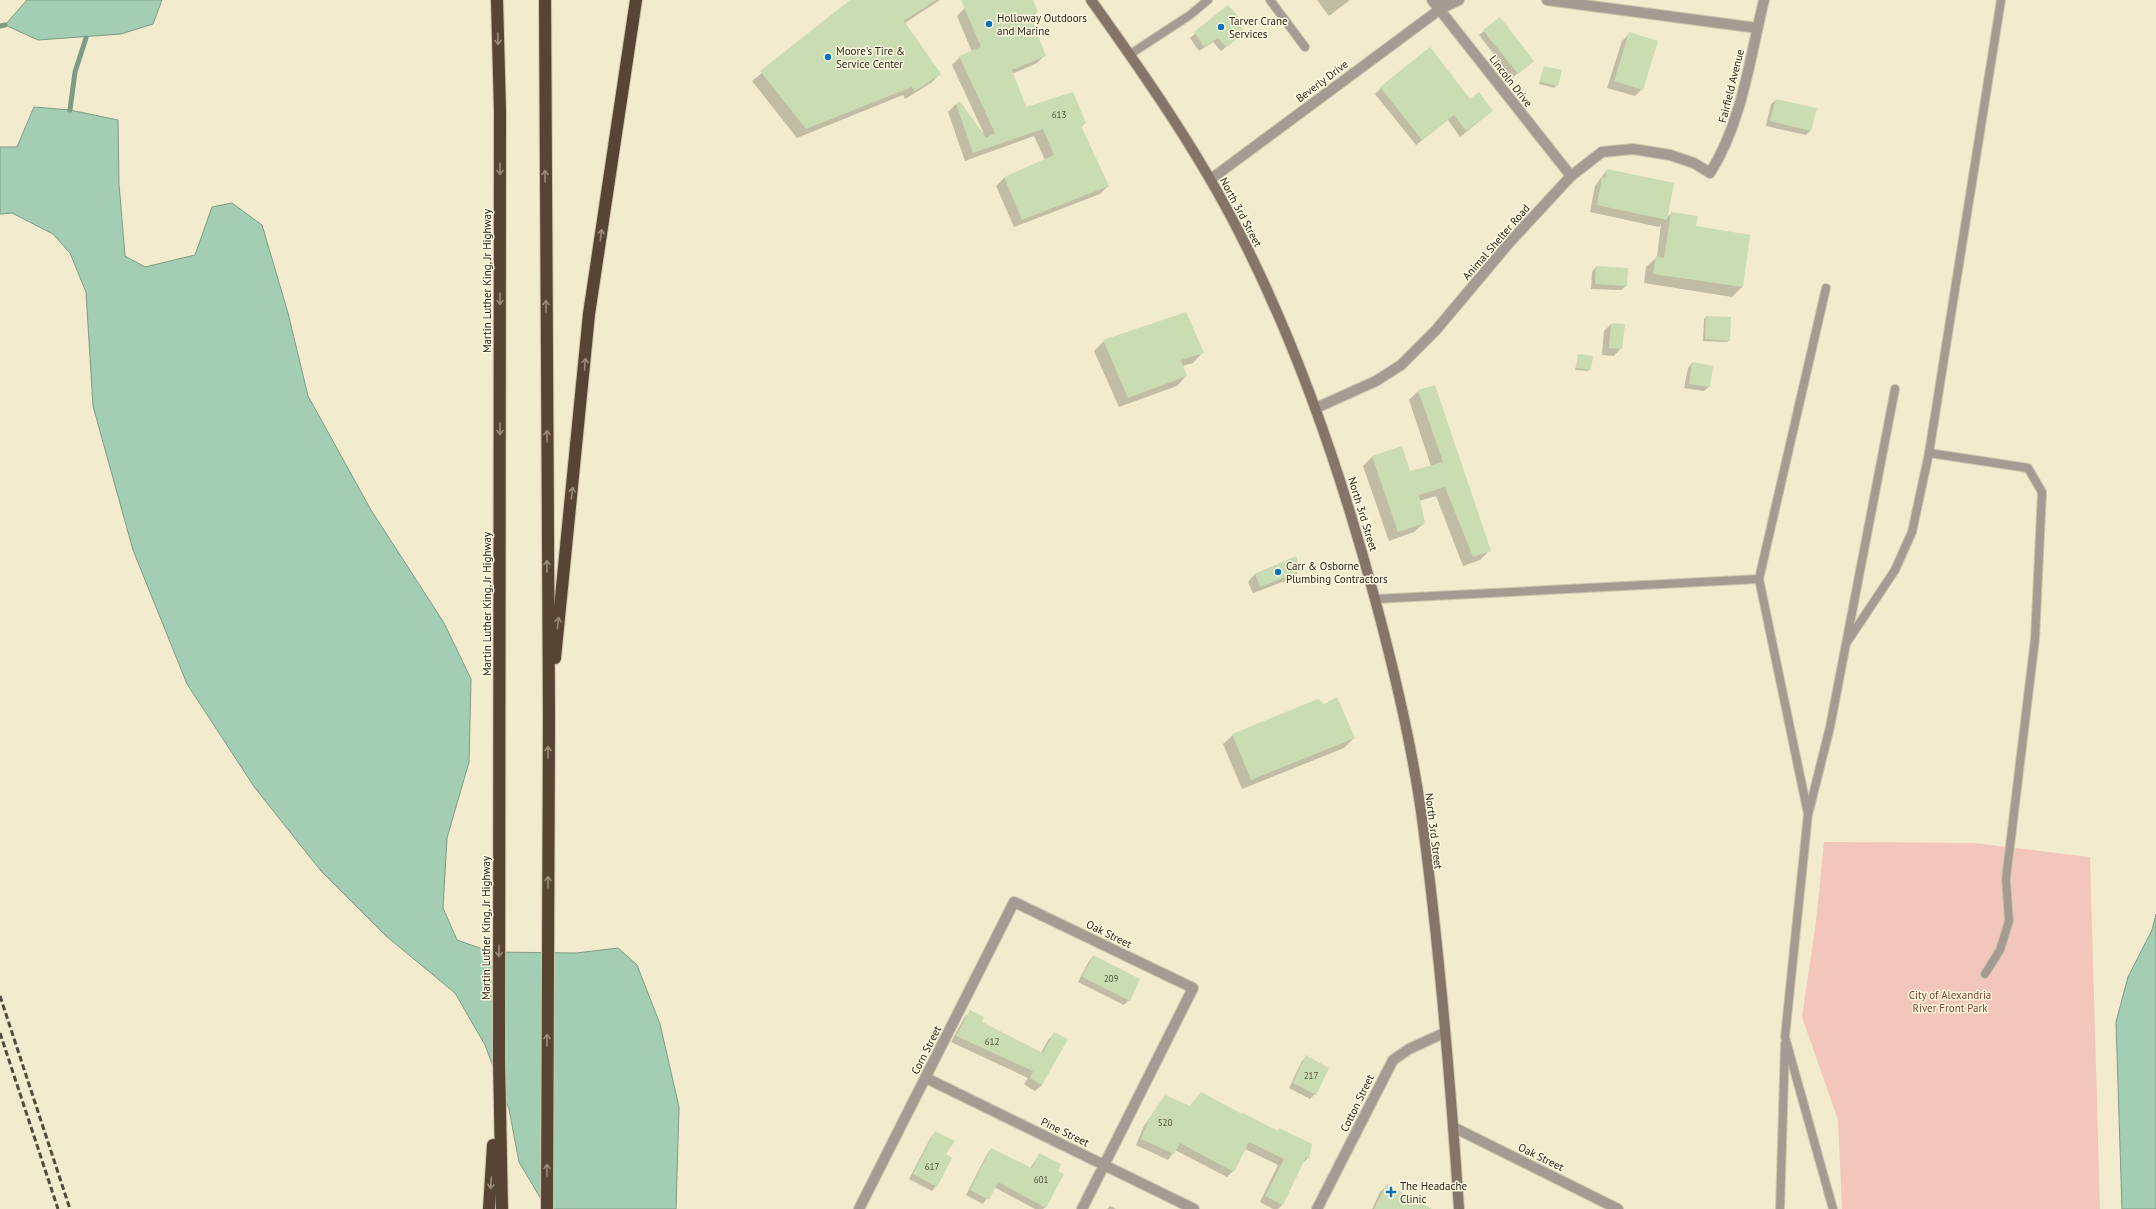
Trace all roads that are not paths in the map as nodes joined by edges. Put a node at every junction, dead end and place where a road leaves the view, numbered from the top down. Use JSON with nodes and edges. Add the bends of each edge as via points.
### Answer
{"nodes":[{"id":1,"x":497,"y":0,"type":"edge"},
{"id":2,"x":545,"y":0,"type":"edge"},
{"id":3,"x":636,"y":0,"type":"edge"},
{"id":4,"x":1091,"y":0,"type":"edge"},
{"id":5,"x":1208,"y":0,"type":"edge"},
{"id":6,"x":1270,"y":0,"type":"edge"},
{"id":7,"x":1432,"y":0,"type":"edge"},
{"id":8,"x":1445,"y":0,"type":"edge"},
{"id":9,"x":1459,"y":0,"type":"edge"},
{"id":10,"x":1547,"y":0,"type":"edge"},
{"id":11,"x":1764,"y":0,"type":"edge"},
{"id":12,"x":2002,"y":0,"type":"edge"},
{"id":13,"x":1439,"y":10,"type":"junction"},
{"id":14,"x":1757,"y":28,"type":"junction"},
{"id":15,"x":1306,"y":47,"type":"dead end"},
{"id":16,"x":1129,"y":55,"type":"junction"},
{"id":17,"x":1710,"y":173,"type":"joint"},
{"id":18,"x":1571,"y":176,"type":"junction"},
{"id":19,"x":1211,"y":179,"type":"junction"},
{"id":20,"x":1826,"y":288,"type":"dead end"},
{"id":21,"x":1895,"y":389,"type":"dead end"},
{"id":22,"x":1316,"y":408,"type":"junction"},
{"id":23,"x":1929,"y":454,"type":"junction"},
{"id":24,"x":1760,"y":579,"type":"junction"},
{"id":25,"x":1375,"y":599,"type":"junction"},
{"id":26,"x":1847,"y":642,"type":"junction"},
{"id":27,"x":548,"y":717,"type":"junction"},
{"id":28,"x":1808,"y":814,"type":"junction"},
{"id":29,"x":1014,"y":902,"type":"joint"},
{"id":30,"x":1985,"y":974,"type":"dead end"},
{"id":31,"x":1444,"y":1033,"type":"junction"},
{"id":32,"x":1785,"y":1037,"type":"junction"},
{"id":33,"x":498,"y":1060,"type":"junction"},
{"id":34,"x":926,"y":1078,"type":"junction"},
{"id":35,"x":1453,"y":1127,"type":"junction"},
{"id":36,"x":1105,"y":1165,"type":"junction"},
{"id":37,"x":489,"y":1209,"type":"edge"},
{"id":38,"x":502,"y":1209,"type":"edge"},
{"id":39,"x":548,"y":1209,"type":"edge"},
{"id":40,"x":859,"y":1209,"type":"edge"},
{"id":41,"x":1082,"y":1209,"type":"edge"},
{"id":42,"x":1194,"y":1209,"type":"edge"},
{"id":43,"x":1317,"y":1209,"type":"edge"},
{"id":44,"x":1459,"y":1209,"type":"edge"},
{"id":45,"x":1618,"y":1209,"type":"edge"},
{"id":46,"x":1780,"y":1209,"type":"edge"},
{"id":47,"x":1833,"y":1209,"type":"edge"}],
"edges":[{"from":1,"to":33,"type":"highway","name":"Martin Luther King, Jr Highway","one_way":true,"via":[[500,111]]},
{"from":27,"to":2,"type":"highway","one_way":true},
{"from":27,"to":3,"type":"highway","one_way":true,"via":[[589,314]]},
{"from":4,"to":16,"type":"main road","name":"North 3rd Street"},
{"from":5,"to":16,"type":"lane","via":[[1190,15]]},
{"from":6,"to":15,"type":"lane"},
{"from":7,"to":13,"type":"street","name":"Lincoln Drive"},
{"from":8,"to":13,"type":"street","name":"Beverly Drive"},
{"from":9,"to":13,"type":"street"},
{"from":10,"to":14,"type":"street"},
{"from":11,"to":14,"type":"street","name":"Fairfield Avenue"},
{"from":12,"to":23,"type":"lane"},
{"from":13,"to":18,"type":"street","name":"Lincoln Drive"},
{"from":13,"to":19,"type":"street","name":"Beverly Drive"},
{"from":14,"to":17,"type":"street","name":"Fairfield Avenue","via":[[1733,128],[1722,154]]},
{"from":16,"to":19,"type":"main road","name":"North 3rd Street"},
{"from":17,"to":18,"type":"street","name":"Animal Shelter Road","via":[[1694,163],[1670,155],[1633,149],[1602,152]]},
{"from":18,"to":22,"type":"street","name":"Animal Shelter Road","via":[[1436,330],[1401,365],[1376,381]]},
{"from":19,"to":22,"type":"main road","name":"North 3rd Street","via":[[1278,313]]},
{"from":20,"to":24,"type":"lane"},
{"from":21,"to":26,"type":"lane"},
{"from":22,"to":25,"type":"main road","name":"North 3rd Street","via":[[1356,527]]},
{"from":23,"to":26,"type":"lane","via":[[1912,532],[1895,570]]},
{"from":23,"to":30,"type":"lane","via":[[2028,468],[2042,492],[2035,639],[2006,879],[2008,921],[2000,950]]},
{"from":24,"to":25,"type":"lane"},
{"from":24,"to":28,"type":"lane"},
{"from":25,"to":31,"type":"main road","name":"North 3rd Street","via":[[1393,667],[1420,808]]},
{"from":26,"to":28,"type":"lane","via":[[1830,727]]},
{"from":39,"to":27,"type":"highway","one_way":true},
{"from":28,"to":32,"type":"lane"},
{"from":29,"to":34,"type":"street","name":"Corn Street"},
{"from":29,"to":36,"type":"street","name":"Oak Street","via":[[1193,988]]},
{"from":31,"to":35,"type":"main road","name":"North 3rd Street"},
{"from":31,"to":43,"type":"street","name":"Cotton Street","via":[[1409,1049],[1393,1060]]},
{"from":32,"to":46,"type":"lane"},
{"from":32,"to":47,"type":"lane"},
{"from":33,"to":37,"type":"highway","one_way":true},
{"from":33,"to":38,"type":"highway","name":"Martin Luther King, Jr Highway"},
{"from":34,"to":36,"type":"street","name":"Pine Street"},
{"from":34,"to":40,"type":"street","name":"Corn Street"},
{"from":35,"to":44,"type":"main road","name":"North 3rd Street"},
{"from":35,"to":45,"type":"street","name":"Oak Street"},
{"from":36,"to":41,"type":"street"},
{"from":36,"to":42,"type":"street","name":"Pine Street"}]}
